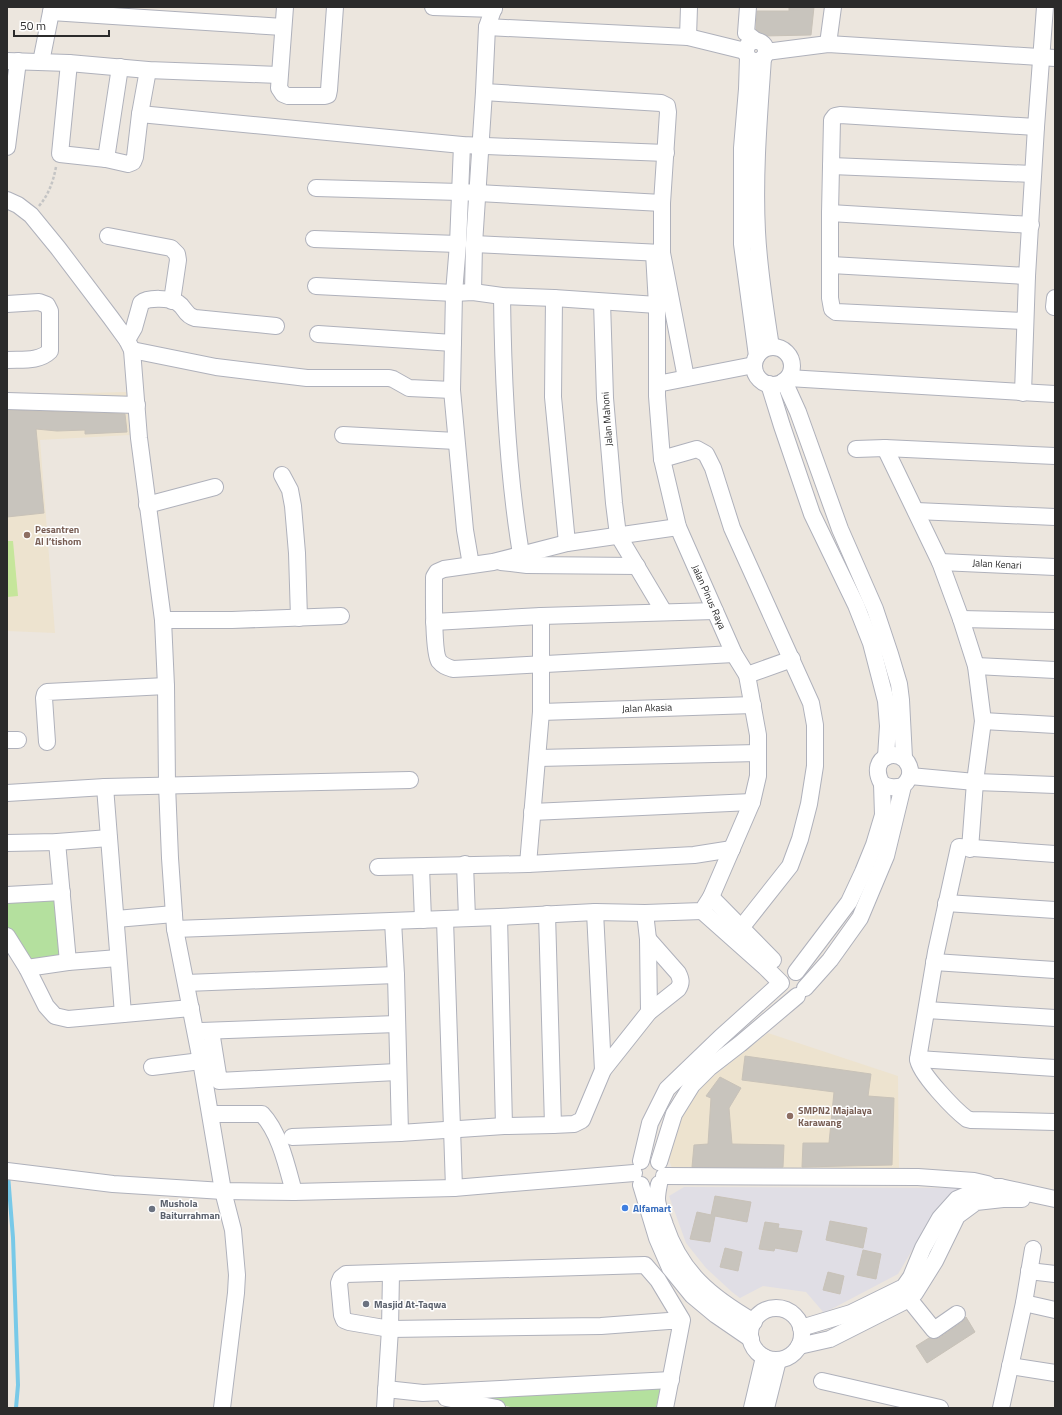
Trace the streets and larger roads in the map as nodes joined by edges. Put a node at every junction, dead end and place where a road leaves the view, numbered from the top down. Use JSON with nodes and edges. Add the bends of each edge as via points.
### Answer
{"nodes":[{"id":1,"x":285,"y":7,"type":"edge"},
{"id":2,"x":335,"y":7,"type":"edge"},
{"id":3,"x":433,"y":7,"type":"edge"},
{"id":4,"x":689,"y":7,"type":"edge"},
{"id":5,"x":748,"y":7,"type":"edge"},
{"id":6,"x":833,"y":7,"type":"edge"},
{"id":7,"x":1045,"y":7,"type":"edge"},
{"id":8,"x":486,"y":8,"type":"edge"},
{"id":9,"x":51,"y":10,"type":"edge"},
{"id":10,"x":283,"y":27,"type":"junction"},
{"id":11,"x":487,"y":27,"type":"junction"},
{"id":12,"x":688,"y":37,"type":"junction"},
{"id":13,"x":828,"y":44,"type":"junction"},
{"id":14,"x":756,"y":52,"type":"junction"},
{"id":15,"x":1048,"y":57,"type":"edge"},
{"id":16,"x":13,"y":61,"type":"edge"},
{"id":17,"x":41,"y":62,"type":"junction"},
{"id":18,"x":69,"y":63,"type":"junction"},
{"id":19,"x":120,"y":67,"type":"junction"},
{"id":20,"x":148,"y":70,"type":"junction"},
{"id":21,"x":279,"y":76,"type":"junction"},
{"id":22,"x":484,"y":92,"type":"junction"},
{"id":23,"x":140,"y":114,"type":"junction"},
{"id":24,"x":1036,"y":127,"type":"junction"},
{"id":25,"x":462,"y":145,"type":"junction"},
{"id":26,"x":480,"y":146,"type":"junction"},
{"id":27,"x":7,"y":147,"type":"edge"},
{"id":28,"x":666,"y":153,"type":"junction"},
{"id":29,"x":106,"y":159,"type":"junction"},
{"id":30,"x":831,"y":166,"type":"junction"},
{"id":31,"x":1033,"y":174,"type":"junction"},
{"id":32,"x":316,"y":188,"type":"dead end"},
{"id":33,"x":460,"y":192,"type":"junction"},
{"id":34,"x":478,"y":194,"type":"junction"},
{"id":35,"x":7,"y":200,"type":"edge"},
{"id":36,"x":662,"y":203,"type":"junction"},
{"id":37,"x":830,"y":213,"type":"junction"},
{"id":38,"x":1030,"y":225,"type":"junction"},
{"id":39,"x":108,"y":236,"type":"dead end"},
{"id":40,"x":314,"y":239,"type":"dead end"},
{"id":41,"x":466,"y":244,"type":"junction"},
{"id":42,"x":658,"y":253,"type":"junction"},
{"id":43,"x":830,"y":265,"type":"junction"},
{"id":44,"x":1026,"y":276,"type":"junction"},
{"id":45,"x":316,"y":286,"type":"dead end"},
{"id":46,"x":472,"y":292,"type":"junction"},
{"id":47,"x":454,"y":293,"type":"junction"},
{"id":48,"x":502,"y":296,"type":"junction"},
{"id":49,"x":756,"y":297,"type":"junction"},
{"id":50,"x":554,"y":298,"type":"junction"},
{"id":51,"x":172,"y":301,"type":"junction"},
{"id":52,"x":602,"y":302,"type":"junction"},
{"id":53,"x":7,"y":304,"type":"edge"},
{"id":54,"x":657,"y":305,"type":"junction"},
{"id":55,"x":1024,"y":321,"type":"junction"},
{"id":56,"x":276,"y":326,"type":"dead end"},
{"id":57,"x":318,"y":334,"type":"dead end"},
{"id":58,"x":453,"y":343,"type":"junction"},
{"id":59,"x":130,"y":345,"type":"junction"},
{"id":60,"x":771,"y":347,"type":"junction"},
{"id":61,"x":7,"y":360,"type":"edge"},
{"id":62,"x":755,"y":360,"type":"junction"},
{"id":63,"x":686,"y":378,"type":"junction"},
{"id":64,"x":780,"y":381,"type":"junction"},
{"id":65,"x":657,"y":384,"type":"junction"},
{"id":66,"x":452,"y":390,"type":"junction"},
{"id":67,"x":1023,"y":393,"type":"junction"},
{"id":68,"x":1055,"y":394,"type":"edge"},
{"id":69,"x":7,"y":401,"type":"edge"},
{"id":70,"x":136,"y":405,"type":"junction"},
{"id":71,"x":343,"y":435,"type":"dead end"},
{"id":72,"x":456,"y":441,"type":"junction"},
{"id":73,"x":885,"y":448,"type":"junction"},
{"id":74,"x":856,"y":449,"type":"dead end"},
{"id":75,"x":1055,"y":456,"type":"edge"},
{"id":76,"x":662,"y":459,"type":"junction"},
{"id":77,"x":282,"y":475,"type":"dead end"},
{"id":78,"x":215,"y":487,"type":"dead end"},
{"id":79,"x":147,"y":505,"type":"junction"},
{"id":80,"x":916,"y":511,"type":"junction"},
{"id":81,"x":1055,"y":517,"type":"edge"},
{"id":82,"x":678,"y":526,"type":"junction"},
{"id":83,"x":618,"y":535,"type":"junction"},
{"id":84,"x":567,"y":543,"type":"junction"},
{"id":85,"x":520,"y":554,"type":"junction"},
{"id":86,"x":493,"y":562,"type":"junction"},
{"id":87,"x":940,"y":562,"type":"junction"},
{"id":88,"x":471,"y":565,"type":"junction"},
{"id":89,"x":637,"y":566,"type":"junction"},
{"id":90,"x":1055,"y":567,"type":"edge"},
{"id":91,"x":715,"y":610,"type":"junction"},
{"id":92,"x":664,"y":612,"type":"junction"},
{"id":93,"x":341,"y":616,"type":"dead end"},
{"id":94,"x":541,"y":616,"type":"junction"},
{"id":95,"x":299,"y":618,"type":"junction"},
{"id":96,"x":961,"y":619,"type":"junction"},
{"id":97,"x":163,"y":620,"type":"junction"},
{"id":98,"x":1055,"y":621,"type":"edge"},
{"id":99,"x":434,"y":622,"type":"junction"},
{"id":100,"x":878,"y":641,"type":"junction"},
{"id":101,"x":734,"y":654,"type":"junction"},
{"id":102,"x":792,"y":659,"type":"junction"},
{"id":103,"x":542,"y":664,"type":"junction"},
{"id":104,"x":976,"y":666,"type":"junction"},
{"id":105,"x":1055,"y":670,"type":"edge"},
{"id":106,"x":747,"y":675,"type":"junction"},
{"id":107,"x":166,"y":686,"type":"junction"},
{"id":108,"x":753,"y":705,"type":"junction"},
{"id":109,"x":541,"y":712,"type":"junction"},
{"id":110,"x":983,"y":721,"type":"junction"},
{"id":111,"x":1055,"y":725,"type":"edge"},
{"id":112,"x":47,"y":742,"type":"dead end"},
{"id":113,"x":758,"y":753,"type":"junction"},
{"id":114,"x":886,"y":757,"type":"junction"},
{"id":115,"x":538,"y":758,"type":"junction"},
{"id":116,"x":907,"y":773,"type":"junction"},
{"id":117,"x":410,"y":780,"type":"dead end"},
{"id":118,"x":970,"y":782,"type":"junction"},
{"id":119,"x":882,"y":784,"type":"junction"},
{"id":120,"x":167,"y":785,"type":"junction"},
{"id":121,"x":1055,"y":785,"type":"edge"},
{"id":122,"x":106,"y":787,"type":"junction"},
{"id":123,"x":7,"y":793,"type":"edge"},
{"id":124,"x":752,"y":802,"type":"junction"},
{"id":125,"x":532,"y":812,"type":"junction"},
{"id":126,"x":109,"y":838,"type":"junction"},
{"id":127,"x":58,"y":842,"type":"junction"},
{"id":128,"x":7,"y":843,"type":"edge"},
{"id":129,"x":965,"y":848,"type":"junction"},
{"id":130,"x":732,"y":849,"type":"junction"},
{"id":131,"x":1055,"y":854,"type":"edge"},
{"id":132,"x":464,"y":864,"type":"junction"},
{"id":133,"x":528,"y":864,"type":"junction"},
{"id":134,"x":378,"y":867,"type":"dead end"},
{"id":135,"x":421,"y":867,"type":"junction"},
{"id":136,"x":62,"y":892,"type":"junction"},
{"id":137,"x":7,"y":895,"type":"edge"},
{"id":138,"x":712,"y":896,"type":"junction"},
{"id":139,"x":946,"y":903,"type":"junction"},
{"id":140,"x":702,"y":910,"type":"junction"},
{"id":141,"x":1055,"y":910,"type":"edge"},
{"id":142,"x":594,"y":912,"type":"junction"},
{"id":143,"x":645,"y":913,"type":"junction"},
{"id":144,"x":546,"y":914,"type":"junction"},
{"id":145,"x":467,"y":918,"type":"junction"},
{"id":146,"x":499,"y":918,"type":"junction"},
{"id":147,"x":116,"y":919,"type":"junction"},
{"id":148,"x":423,"y":920,"type":"junction"},
{"id":149,"x":445,"y":920,"type":"junction"},
{"id":150,"x":175,"y":921,"type":"junction"},
{"id":151,"x":393,"y":921,"type":"junction"},
{"id":152,"x":741,"y":928,"type":"junction"},
{"id":153,"x":7,"y":936,"type":"edge"},
{"id":154,"x":648,"y":939,"type":"junction"},
{"id":155,"x":935,"y":957,"type":"junction"},
{"id":156,"x":118,"y":958,"type":"junction"},
{"id":157,"x":1055,"y":960,"type":"edge"},
{"id":158,"x":68,"y":962,"type":"junction"},
{"id":159,"x":27,"y":968,"type":"junction"},
{"id":160,"x":1055,"y":970,"type":"edge"},
{"id":161,"x":396,"y":975,"type":"junction"},
{"id":162,"x":788,"y":976,"type":"junction"},
{"id":163,"x":186,"y":984,"type":"junction"},
{"id":164,"x":801,"y":992,"type":"junction"},
{"id":165,"x":191,"y":1008,"type":"junction"},
{"id":166,"x":927,"y":1010,"type":"junction"},
{"id":167,"x":649,"y":1012,"type":"junction"},
{"id":168,"x":123,"y":1014,"type":"junction"},
{"id":169,"x":1055,"y":1018,"type":"edge"},
{"id":170,"x":397,"y":1024,"type":"junction"},
{"id":171,"x":203,"y":1031,"type":"junction"},
{"id":172,"x":918,"y":1059,"type":"junction"},
{"id":173,"x":201,"y":1061,"type":"junction"},
{"id":174,"x":152,"y":1067,"type":"dead end"},
{"id":175,"x":1055,"y":1068,"type":"edge"},
{"id":176,"x":603,"y":1070,"type":"junction"},
{"id":177,"x":398,"y":1072,"type":"junction"},
{"id":178,"x":211,"y":1114,"type":"junction"},
{"id":179,"x":1055,"y":1122,"type":"edge"},
{"id":180,"x":553,"y":1125,"type":"junction"},
{"id":181,"x":504,"y":1126,"type":"junction"},
{"id":182,"x":453,"y":1129,"type":"junction"},
{"id":183,"x":400,"y":1133,"type":"junction"},
{"id":184,"x":292,"y":1137,"type":"dead end"},
{"id":185,"x":12,"y":1172,"type":"edge"},
{"id":186,"x":638,"y":1173,"type":"junction"},
{"id":187,"x":661,"y":1174,"type":"junction"},
{"id":188,"x":1000,"y":1187,"type":"junction"},
{"id":189,"x":454,"y":1188,"type":"junction"},
{"id":190,"x":224,"y":1191,"type":"junction"},
{"id":191,"x":294,"y":1192,"type":"junction"},
{"id":192,"x":1053,"y":1199,"type":"edge"},
{"id":193,"x":1033,"y":1249,"type":"dead end"},
{"id":194,"x":1029,"y":1271,"type":"junction"},
{"id":195,"x":391,"y":1273,"type":"junction"},
{"id":196,"x":1055,"y":1274,"type":"edge"},
{"id":197,"x":907,"y":1293,"type":"junction"},
{"id":198,"x":1024,"y":1303,"type":"junction"},
{"id":199,"x":1055,"y":1310,"type":"edge"},
{"id":200,"x":956,"y":1314,"type":"dead end"},
{"id":201,"x":682,"y":1320,"type":"junction"},
{"id":202,"x":754,"y":1322,"type":"junction"},
{"id":203,"x":801,"y":1328,"type":"junction"},
{"id":204,"x":390,"y":1329,"type":"junction"},
{"id":205,"x":751,"y":1339,"type":"junction"},
{"id":206,"x":799,"y":1346,"type":"junction"},
{"id":207,"x":771,"y":1358,"type":"junction"},
{"id":208,"x":1010,"y":1366,"type":"junction"},
{"id":209,"x":1055,"y":1373,"type":"edge"},
{"id":210,"x":671,"y":1380,"type":"junction"},
{"id":211,"x":822,"y":1381,"type":"dead end"},
{"id":212,"x":386,"y":1389,"type":"junction"},
{"id":213,"x":423,"y":1393,"type":"junction"},
{"id":214,"x":222,"y":1408,"type":"edge"},
{"id":215,"x":385,"y":1408,"type":"edge"},
{"id":216,"x":498,"y":1408,"type":"edge"},
{"id":217,"x":665,"y":1408,"type":"edge"},
{"id":218,"x":752,"y":1408,"type":"edge"},
{"id":219,"x":766,"y":1408,"type":"edge"},
{"id":220,"x":940,"y":1408,"type":"edge"},
{"id":221,"x":1001,"y":1408,"type":"edge"}],
"edges":[{"from":1,"to":10,"type":"street"},
{"from":2,"to":21,"type":"street","via":[[328,95],[288,96],[279,88]]},
{"from":3,"to":8,"type":"street"},
{"from":4,"to":12,"type":"street"},
{"from":5,"to":14,"type":"street","via":[[746,33]]},
{"from":6,"to":13,"type":"street"},
{"from":7,"to":15,"type":"street"},
{"from":8,"to":11,"type":"street"},
{"from":9,"to":10,"type":"street"},
{"from":9,"to":17,"type":"street"},
{"from":10,"to":21,"type":"street"},
{"from":11,"to":12,"type":"street"},
{"from":11,"to":22,"type":"street"},
{"from":12,"to":14,"type":"street"},
{"from":13,"to":14,"type":"street"},
{"from":13,"to":15,"type":"street"},
{"from":14,"to":49,"type":"street","via":[[750,148],[750,231],[742,244]]},
{"from":15,"to":24,"type":"street"},
{"from":16,"to":17,"type":"street"},
{"from":16,"to":27,"type":"street"},
{"from":17,"to":18,"type":"street"},
{"from":18,"to":19,"type":"street"},
{"from":18,"to":29,"type":"street","via":[[60,154]]},
{"from":19,"to":20,"type":"street"},
{"from":19,"to":29,"type":"street"},
{"from":20,"to":21,"type":"street"},
{"from":20,"to":23,"type":"street"},
{"from":22,"to":26,"type":"street"},
{"from":22,"to":28,"type":"street","via":[[664,104],[668,109]]},
{"from":23,"to":25,"type":"street"},
{"from":23,"to":29,"type":"street","via":[[133,162],[128,164]]},
{"from":24,"to":30,"type":"street","via":[[837,115],[832,120]]},
{"from":24,"to":31,"type":"street"},
{"from":25,"to":26,"type":"street"},
{"from":25,"to":33,"type":"street"},
{"from":26,"to":28,"type":"street"},
{"from":26,"to":34,"type":"street"},
{"from":28,"to":36,"type":"street"},
{"from":30,"to":31,"type":"street"},
{"from":30,"to":37,"type":"street"},
{"from":31,"to":38,"type":"street"},
{"from":32,"to":33,"type":"street"},
{"from":33,"to":34,"type":"street"},
{"from":33,"to":41,"type":"street"},
{"from":34,"to":36,"type":"street"},
{"from":34,"to":41,"type":"street"},
{"from":35,"to":59,"type":"street","via":[[31,215]]},
{"from":36,"to":42,"type":"street"},
{"from":37,"to":38,"type":"street"},
{"from":37,"to":43,"type":"street"},
{"from":38,"to":44,"type":"street"},
{"from":39,"to":51,"type":"street","via":[[171,248],[178,260]]},
{"from":40,"to":41,"type":"street"},
{"from":41,"to":42,"type":"street"},
{"from":41,"to":46,"type":"street"},
{"from":41,"to":47,"type":"street"},
{"from":42,"to":54,"type":"street","name":"Jalan Pinus Raya"},
{"from":42,"to":63,"type":"street"},
{"from":43,"to":44,"type":"street"},
{"from":43,"to":55,"type":"street","via":[[830,304],[836,312]]},
{"from":44,"to":55,"type":"street"},
{"from":45,"to":47,"type":"street"},
{"from":46,"to":47,"type":"street"},
{"from":46,"to":48,"type":"street"},
{"from":47,"to":58,"type":"street"},
{"from":48,"to":50,"type":"street"},
{"from":48,"to":85,"type":"street","via":[[506,414]]},
{"from":49,"to":60,"type":"street"},
{"from":49,"to":62,"type":"street"},
{"from":50,"to":52,"type":"street"},
{"from":50,"to":84,"type":"street","via":[[553,397]]},
{"from":51,"to":56,"type":"street","via":[[180,304],[187,314],[195,318]]},
{"from":51,"to":59,"type":"street","via":[[144,301],[139,308]]},
{"from":52,"to":54,"type":"street"},
{"from":52,"to":83,"type":"street","name":"Jalan Mahoni","via":[[605,398]]},
{"from":53,"to":61,"type":"street","via":[[40,302],[47,305],[50,311],[50,351],[38,358]]},
{"from":54,"to":65,"type":"street","name":"Jalan Pinus Raya"},
{"from":55,"to":67,"type":"street"},
{"from":57,"to":58,"type":"street"},
{"from":58,"to":66,"type":"street"},
{"from":59,"to":66,"type":"street","via":[[216,367],[307,378],[394,379],[409,388]]},
{"from":59,"to":70,"type":"street"},
{"from":60,"to":62,"type":"street","via":[[763,350]]},
{"from":60,"to":64,"type":"street","via":[[780,348],[787,353],[791,361],[791,370]]},
{"from":62,"to":63,"type":"street"},
{"from":62,"to":64,"type":"street","via":[[755,373],[760,380]]},
{"from":63,"to":65,"type":"street"},
{"from":64,"to":67,"type":"street"},
{"from":64,"to":100,"type":"street","via":[[798,412],[840,529],[875,609]]},
{"from":64,"to":100,"type":"street","via":[[812,514],[856,605]]},
{"from":65,"to":76,"type":"street","name":"Jalan Pinus Raya"},
{"from":66,"to":72,"type":"street"},
{"from":67,"to":68,"type":"street"},
{"from":69,"to":70,"type":"street"},
{"from":70,"to":79,"type":"street"},
{"from":71,"to":72,"type":"street"},
{"from":72,"to":88,"type":"street","via":[[464,530]]},
{"from":73,"to":74,"type":"street"},
{"from":73,"to":75,"type":"street"},
{"from":73,"to":80,"type":"street"},
{"from":76,"to":82,"type":"street","name":"Jalan Pinus Raya"},
{"from":76,"to":102,"type":"street","via":[[697,449],[706,454],[732,528]]},
{"from":77,"to":95,"type":"street","via":[[290,490],[293,506]]},
{"from":78,"to":79,"type":"street"},
{"from":79,"to":97,"type":"street"},
{"from":80,"to":81,"type":"street"},
{"from":80,"to":87,"type":"street"},
{"from":82,"to":83,"type":"street"},
{"from":82,"to":91,"type":"street","name":"Jalan Pinus Raya"},
{"from":83,"to":84,"type":"street"},
{"from":83,"to":89,"type":"street"},
{"from":84,"to":85,"type":"street"},
{"from":85,"to":86,"type":"street"},
{"from":86,"to":88,"type":"street"},
{"from":86,"to":89,"type":"street","via":[[527,566]]},
{"from":87,"to":90,"type":"street","name":"Jalan Kenari"},
{"from":87,"to":96,"type":"street"},
{"from":88,"to":99,"type":"street","via":[[437,572],[434,577]]},
{"from":89,"to":92,"type":"street"},
{"from":91,"to":92,"type":"street"},
{"from":91,"to":101,"type":"street","name":"Jalan Pinus Raya"},
{"from":92,"to":94,"type":"street"},
{"from":93,"to":95,"type":"street"},
{"from":94,"to":99,"type":"street"},
{"from":94,"to":103,"type":"street"},
{"from":95,"to":97,"type":"street"},
{"from":96,"to":98,"type":"street"},
{"from":96,"to":104,"type":"street"},
{"from":97,"to":107,"type":"street"},
{"from":99,"to":103,"type":"street","via":[[439,661],[444,666],[453,669]]},
{"from":100,"to":114,"type":"street","via":[[888,726]]},
{"from":100,"to":116,"type":"street","via":[[899,684]]},
{"from":101,"to":103,"type":"street"},
{"from":101,"to":106,"type":"street","name":"Jalan Pinus Raya"},
{"from":102,"to":106,"type":"street"},
{"from":102,"to":152,"type":"street","via":[[811,702],[815,725],[815,766],[809,804],[790,866]]},
{"from":103,"to":109,"type":"street"},
{"from":104,"to":105,"type":"street"},
{"from":104,"to":110,"type":"street"},
{"from":106,"to":108,"type":"street","name":"Jalan Pinus Raya"},
{"from":107,"to":112,"type":"street","via":[[47,692],[44,698]]},
{"from":107,"to":120,"type":"street"},
{"from":108,"to":109,"type":"street","name":"Jalan Akasia"},
{"from":108,"to":113,"type":"street","name":"Jalan Pinus Raya"},
{"from":109,"to":115,"type":"street"},
{"from":110,"to":111,"type":"street"},
{"from":110,"to":118,"type":"street"},
{"from":113,"to":115,"type":"street"},
{"from":113,"to":124,"type":"street","name":"Jalan Pinus Raya","via":[[758,776]]},
{"from":114,"to":116,"type":"street","via":[[899,756]]},
{"from":114,"to":119,"type":"street","via":[[878,766],[877,772]]},
{"from":115,"to":125,"type":"street"},
{"from":116,"to":118,"type":"street","via":[[950,774]]},
{"from":116,"to":119,"type":"street","via":[[896,788]]},
{"from":116,"to":164,"type":"street","via":[[886,856],[860,918],[830,960]]},
{"from":117,"to":120,"type":"street"},
{"from":118,"to":121,"type":"street"},
{"from":118,"to":129,"type":"street"},
{"from":119,"to":162,"type":"street","via":[[883,815],[874,845],[849,902]]},
{"from":120,"to":122,"type":"street"},
{"from":120,"to":150,"type":"street"},
{"from":122,"to":123,"type":"street"},
{"from":122,"to":126,"type":"street"},
{"from":124,"to":125,"type":"street"},
{"from":124,"to":130,"type":"street","name":"Jalan Pinus Raya"},
{"from":125,"to":133,"type":"street"},
{"from":126,"to":127,"type":"street"},
{"from":126,"to":147,"type":"street"},
{"from":127,"to":128,"type":"street"},
{"from":127,"to":136,"type":"street"},
{"from":129,"to":131,"type":"street"},
{"from":129,"to":139,"type":"street"},
{"from":130,"to":133,"type":"street","via":[[694,855]]},
{"from":130,"to":138,"type":"street","name":"Jalan Pinus Raya"},
{"from":132,"to":133,"type":"street"},
{"from":132,"to":135,"type":"street"},
{"from":132,"to":145,"type":"street"},
{"from":134,"to":135,"type":"street"},
{"from":135,"to":148,"type":"street"},
{"from":136,"to":137,"type":"street"},
{"from":136,"to":158,"type":"street"},
{"from":138,"to":140,"type":"street","name":"Jalan Pinus Raya"},
{"from":138,"to":152,"type":"street"},
{"from":139,"to":141,"type":"street"},
{"from":139,"to":155,"type":"street"},
{"from":140,"to":143,"type":"street"},
{"from":140,"to":162,"type":"street","via":[[765,967]]},
{"from":142,"to":143,"type":"street"},
{"from":142,"to":144,"type":"street"},
{"from":142,"to":176,"type":"street"},
{"from":143,"to":154,"type":"street"},
{"from":144,"to":146,"type":"street"},
{"from":144,"to":180,"type":"street"},
{"from":145,"to":146,"type":"street"},
{"from":145,"to":149,"type":"street"},
{"from":146,"to":181,"type":"street"},
{"from":147,"to":150,"type":"street"},
{"from":147,"to":156,"type":"street"},
{"from":148,"to":149,"type":"street"},
{"from":148,"to":151,"type":"street"},
{"from":149,"to":182,"type":"street"},
{"from":150,"to":151,"type":"street"},
{"from":150,"to":163,"type":"street"},
{"from":151,"to":161,"type":"street"},
{"from":152,"to":162,"type":"street"},
{"from":153,"to":159,"type":"street"},
{"from":154,"to":167,"type":"street"},
{"from":154,"to":167,"type":"street","via":[[678,973],[681,982],[678,989]]},
{"from":155,"to":157,"type":"street"},
{"from":155,"to":160,"type":"street"},
{"from":155,"to":166,"type":"street"},
{"from":156,"to":158,"type":"street"},
{"from":156,"to":168,"type":"street"},
{"from":158,"to":159,"type":"street"},
{"from":159,"to":168,"type":"street","via":[[46,1006],[55,1016],[64,1019]]},
{"from":161,"to":163,"type":"street"},
{"from":161,"to":170,"type":"street"},
{"from":162,"to":164,"type":"street","via":[[803,976],[806,984]]},
{"from":162,"to":164,"type":"street","via":[[783,990],[789,995]]},
{"from":162,"to":186,"type":"street","via":[[667,1090],[650,1123]]},
{"from":163,"to":165,"type":"street"},
{"from":164,"to":187,"type":"street","via":[[692,1085],[674,1114]]},
{"from":165,"to":168,"type":"street"},
{"from":165,"to":171,"type":"street"},
{"from":166,"to":169,"type":"street"},
{"from":166,"to":172,"type":"street"},
{"from":167,"to":176,"type":"street"},
{"from":170,"to":171,"type":"street"},
{"from":170,"to":177,"type":"street"},
{"from":171,"to":173,"type":"street"},
{"from":171,"to":177,"type":"street","via":[[219,1081]]},
{"from":172,"to":175,"type":"street"},
{"from":172,"to":179,"type":"street","via":[[918,1064],[928,1079],[967,1119]]},
{"from":173,"to":174,"type":"street"},
{"from":173,"to":178,"type":"street"},
{"from":176,"to":180,"type":"street","via":[[582,1120],[574,1124]]},
{"from":177,"to":183,"type":"street"},
{"from":178,"to":190,"type":"street"},
{"from":178,"to":191,"type":"street","via":[[262,1114],[269,1121],[274,1133]]},
{"from":180,"to":181,"type":"street"},
{"from":181,"to":182,"type":"street"},
{"from":182,"to":183,"type":"street"},
{"from":182,"to":189,"type":"street"},
{"from":183,"to":184,"type":"street"},
{"from":185,"to":190,"type":"street","via":[[113,1184]]},
{"from":186,"to":187,"type":"street","via":[[650,1188]]},
{"from":186,"to":187,"type":"street","via":[[650,1158]]},
{"from":186,"to":189,"type":"street"},
{"from":186,"to":205,"type":"street","via":[[657,1238],[670,1268],[692,1295]]},
{"from":187,"to":188,"type":"street","via":[[918,1178],[974,1181]]},
{"from":187,"to":202,"type":"street","via":[[657,1200],[670,1241],[679,1257],[714,1297]]},
{"from":188,"to":192,"type":"street"},
{"from":188,"to":197,"type":"street","via":[[978,1190],[957,1199],[940,1218],[923,1248]]},
{"from":189,"to":191,"type":"street"},
{"from":190,"to":191,"type":"street"},
{"from":190,"to":214,"type":"street","via":[[237,1275]]},
{"from":192,"to":197,"type":"street","via":[[976,1202],[957,1216],[935,1261],[915,1293]]},
{"from":193,"to":194,"type":"street"},
{"from":194,"to":196,"type":"street"},
{"from":194,"to":198,"type":"street"},
{"from":195,"to":201,"type":"street","via":[[642,1264],[648,1266]]},
{"from":195,"to":204,"type":"street"},
{"from":195,"to":204,"type":"street","via":[[346,1274],[339,1284],[344,1320]]},
{"from":197,"to":200,"type":"street","via":[[934,1330]]},
{"from":197,"to":203,"type":"street"},
{"from":197,"to":206,"type":"street","via":[[830,1339]]},
{"from":198,"to":199,"type":"street"},
{"from":198,"to":208,"type":"street"},
{"from":201,"to":204,"type":"street","via":[[601,1326]]},
{"from":201,"to":210,"type":"street"},
{"from":202,"to":203,"type":"street","via":[[767,1310],[784,1309],[798,1320]]},
{"from":202,"to":205,"type":"street"},
{"from":203,"to":206,"type":"street"},
{"from":204,"to":212,"type":"street"},
{"from":205,"to":207,"type":"street","via":[[758,1352]]},
{"from":206,"to":207,"type":"street","via":[[790,1355]]},
{"from":207,"to":218,"type":"street"},
{"from":207,"to":219,"type":"street"},
{"from":208,"to":209,"type":"street"},
{"from":208,"to":221,"type":"street"},
{"from":210,"to":213,"type":"street"},
{"from":210,"to":217,"type":"street"},
{"from":211,"to":220,"type":"street"},
{"from":212,"to":213,"type":"street"},
{"from":212,"to":215,"type":"street"},
{"from":213,"to":216,"type":"street"}]}
